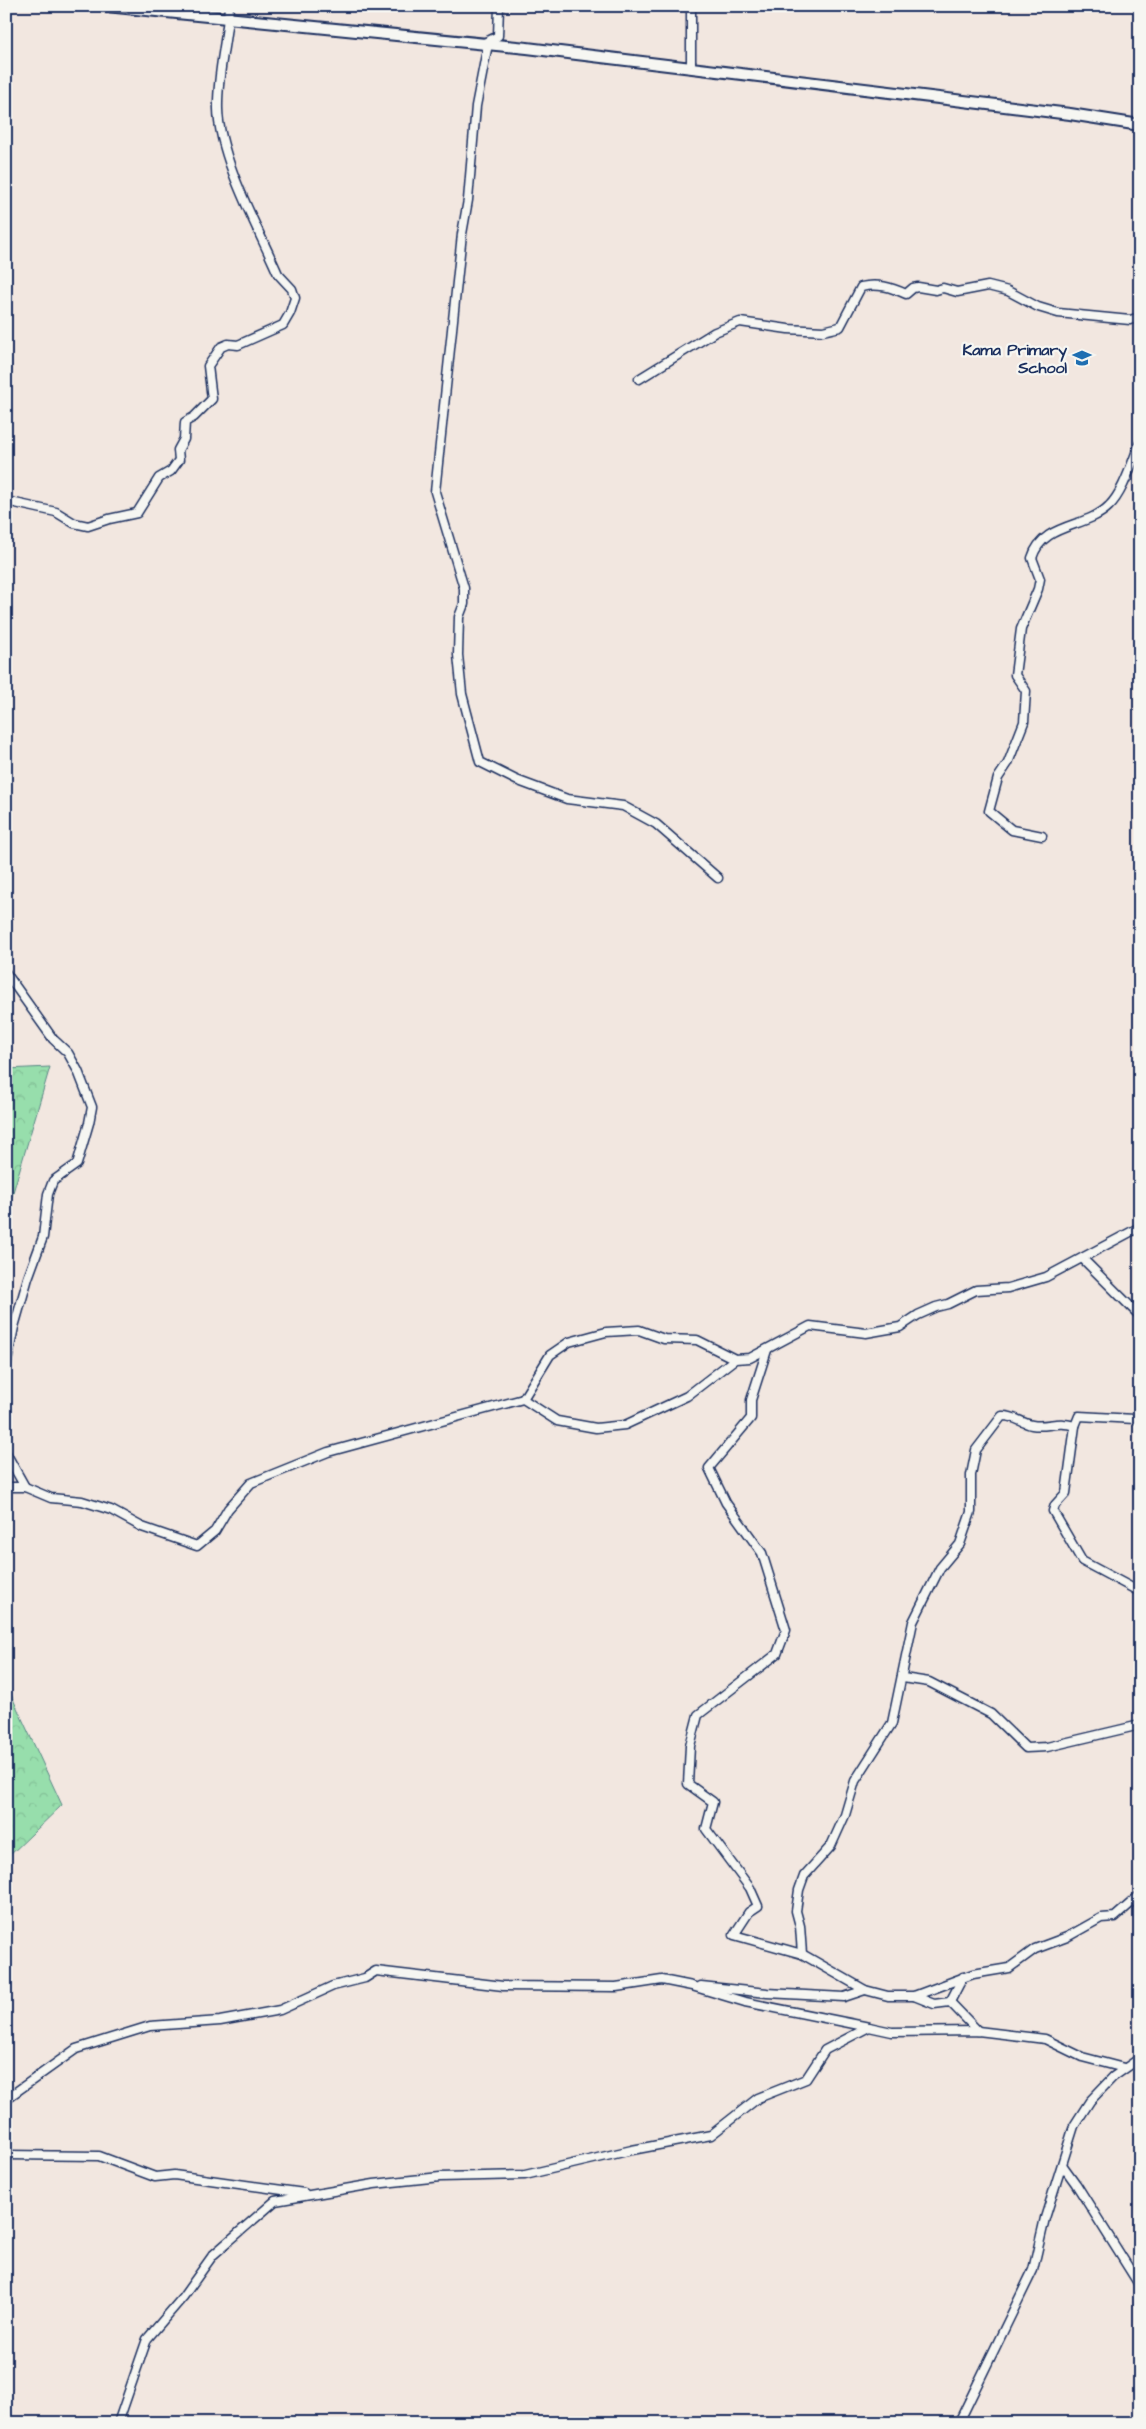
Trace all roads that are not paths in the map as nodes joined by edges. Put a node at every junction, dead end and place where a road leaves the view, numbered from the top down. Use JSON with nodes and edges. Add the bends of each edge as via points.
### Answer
{"nodes":[{"id":1,"x":106,"y":6,"type":"edge"},
{"id":2,"x":229,"y":6,"type":"edge"},
{"id":3,"x":500,"y":6,"type":"edge"},
{"id":4,"x":691,"y":6,"type":"edge"},
{"id":5,"x":228,"y":19,"type":"junction"},
{"id":6,"x":485,"y":44,"type":"junction"},
{"id":7,"x":691,"y":68,"type":"junction"},
{"id":8,"x":1140,"y":125,"type":"edge"},
{"id":9,"x":1140,"y":317,"type":"edge"},
{"id":10,"x":639,"y":379,"type":"dead end"},
{"id":11,"x":1140,"y":443,"type":"edge"},
{"id":12,"x":6,"y":501,"type":"edge"},
{"id":13,"x":1042,"y":836,"type":"dead end"},
{"id":14,"x":718,"y":878,"type":"dead end"},
{"id":15,"x":6,"y":973,"type":"edge"},
{"id":16,"x":1140,"y":1227,"type":"edge"},
{"id":17,"x":1083,"y":1259,"type":"junction"},
{"id":18,"x":1140,"y":1316,"type":"edge"},
{"id":19,"x":767,"y":1350,"type":"junction"},
{"id":20,"x":735,"y":1359,"type":"junction"},
{"id":21,"x":6,"y":1367,"type":"edge"},
{"id":22,"x":523,"y":1399,"type":"junction"},
{"id":23,"x":1138,"y":1418,"type":"edge"},
{"id":24,"x":1075,"y":1426,"type":"junction"},
{"id":25,"x":6,"y":1453,"type":"edge"},
{"id":26,"x":6,"y":1487,"type":"edge"},
{"id":27,"x":25,"y":1487,"type":"junction"},
{"id":28,"x":1140,"y":1592,"type":"edge"},
{"id":29,"x":903,"y":1678,"type":"junction"},
{"id":30,"x":1140,"y":1725,"type":"edge"},
{"id":31,"x":1140,"y":1895,"type":"edge"},
{"id":32,"x":802,"y":1954,"type":"junction"},
{"id":33,"x":964,"y":1977,"type":"junction"},
{"id":34,"x":692,"y":1986,"type":"junction"},
{"id":35,"x":865,"y":1990,"type":"junction"},
{"id":36,"x":914,"y":1996,"type":"junction"},
{"id":37,"x":950,"y":2002,"type":"junction"},
{"id":38,"x":869,"y":2027,"type":"junction"},
{"id":39,"x":978,"y":2031,"type":"junction"},
{"id":40,"x":1140,"y":2058,"type":"edge"},
{"id":41,"x":1124,"y":2068,"type":"junction"},
{"id":42,"x":6,"y":2099,"type":"edge"},
{"id":43,"x":6,"y":2155,"type":"edge"},
{"id":44,"x":1063,"y":2166,"type":"junction"},
{"id":45,"x":311,"y":2194,"type":"junction"},
{"id":46,"x":1140,"y":2286,"type":"edge"},
{"id":47,"x":118,"y":2423,"type":"edge"},
{"id":48,"x":956,"y":2423,"type":"edge"}],
"edges":[{"from":1,"to":5,"type":"street"},
{"from":2,"to":5,"type":"street"},
{"from":3,"to":6,"type":"street","via":[[498,36]]},
{"from":4,"to":7,"type":"street"},
{"from":5,"to":6,"type":"street"},
{"from":5,"to":12,"type":"street","via":[[219,75],[218,111],[226,157],[278,274],[292,289],[295,298],[290,312],[283,325],[238,345],[221,347],[208,366],[212,399],[186,422],[184,439],[178,450],[179,460],[171,471],[159,478],[136,513],[88,526],[74,523],[56,512]]},
{"from":6,"to":7,"type":"street"},
{"from":6,"to":14,"type":"street","via":[[435,492],[464,588],[458,655],[462,694],[480,762],[567,799],[622,806],[656,824]]},
{"from":7,"to":8,"type":"street"},
{"from":9,"to":10,"type":"street","via":[[1130,320],[1058,312],[988,286],[957,292],[943,288],[913,288],[906,294],[894,288],[868,285],[860,287],[840,327],[814,330],[740,322],[715,332]]},
{"from":11,"to":13,"type":"street","via":[[1111,505],[1094,519],[1047,536],[1040,541],[1032,558],[1040,580],[1021,629],[1014,675],[1026,691],[1024,722],[1013,754],[998,778],[989,811],[1012,830]]},
{"from":15,"to":21,"type":"street","via":[[53,1039],[68,1053],[92,1107],[77,1164],[54,1182],[48,1194],[43,1237],[26,1286]]},
{"from":16,"to":17,"type":"street"},
{"from":17,"to":18,"type":"street"},
{"from":17,"to":19,"type":"street","via":[[1046,1277],[1008,1288],[976,1290],[948,1304],[936,1306],[900,1327],[866,1333],[810,1326]]},
{"from":19,"to":20,"type":"street","via":[[750,1358]]},
{"from":19,"to":32,"type":"street","via":[[751,1400],[751,1418],[709,1468],[726,1504],[762,1553],[786,1630],[777,1654],[698,1715],[690,1746],[688,1784],[713,1802],[706,1829],[750,1888],[758,1906],[749,1912],[734,1935]]},
{"from":20,"to":22,"type":"street","via":[[687,1396],[625,1425],[596,1428],[557,1421]]},
{"from":20,"to":22,"type":"street","via":[[697,1340],[664,1339],[639,1330],[606,1332],[569,1342],[550,1355]]},
{"from":22,"to":27,"type":"street","via":[[328,1452],[251,1483],[228,1509],[215,1531],[197,1546],[142,1527],[110,1510],[82,1501],[51,1498]]},
{"from":23,"to":24,"type":"street","via":[[1079,1416]]},
{"from":24,"to":28,"type":"street","via":[[1066,1493],[1053,1510],[1082,1561]]},
{"from":24,"to":29,"type":"street","via":[[1062,1421],[1032,1425],[1002,1416],[976,1450],[971,1475],[971,1512],[965,1533],[940,1568],[913,1622]]},
{"from":25,"to":27,"type":"street"},
{"from":26,"to":27,"type":"street"},
{"from":29,"to":30,"type":"street","via":[[929,1682],[991,1714],[1026,1748],[1047,1747]]},
{"from":29,"to":32,"type":"street","via":[[892,1723],[855,1781],[831,1846],[804,1876],[798,1890],[796,1911]]},
{"from":31,"to":33,"type":"street","via":[[1115,1917],[1101,1918],[1067,1937],[1035,1949],[1009,1968]]},
{"from":32,"to":35,"type":"street"},
{"from":33,"to":36,"type":"street"},
{"from":33,"to":37,"type":"street"},
{"from":34,"to":35,"type":"street","via":[[844,1996]]},
{"from":34,"to":38,"type":"street","via":[[745,2002]]},
{"from":34,"to":42,"type":"street","via":[[662,1980],[616,1987],[503,1986],[376,1971],[280,2010],[220,2021],[150,2026],[76,2049]]},
{"from":35,"to":36,"type":"street","via":[[888,1996]]},
{"from":36,"to":37,"type":"street","via":[[934,2004]]},
{"from":37,"to":39,"type":"street"},
{"from":38,"to":39,"type":"street","via":[[892,2032]]},
{"from":38,"to":45,"type":"street","via":[[825,2050],[806,2079],[758,2098],[711,2135],[525,2175],[440,2176]]},
{"from":39,"to":41,"type":"street","via":[[1045,2039],[1082,2056]]},
{"from":40,"to":41,"type":"street"},
{"from":41,"to":44,"type":"street","via":[[1086,2107],[1074,2126]]},
{"from":43,"to":45,"type":"street","via":[[99,2156],[155,2177],[174,2176]]},
{"from":44,"to":46,"type":"street"},
{"from":44,"to":48,"type":"street","via":[[1045,2218],[1033,2270]]},
{"from":45,"to":47,"type":"street","via":[[275,2201],[213,2255],[147,2339]]}]}
